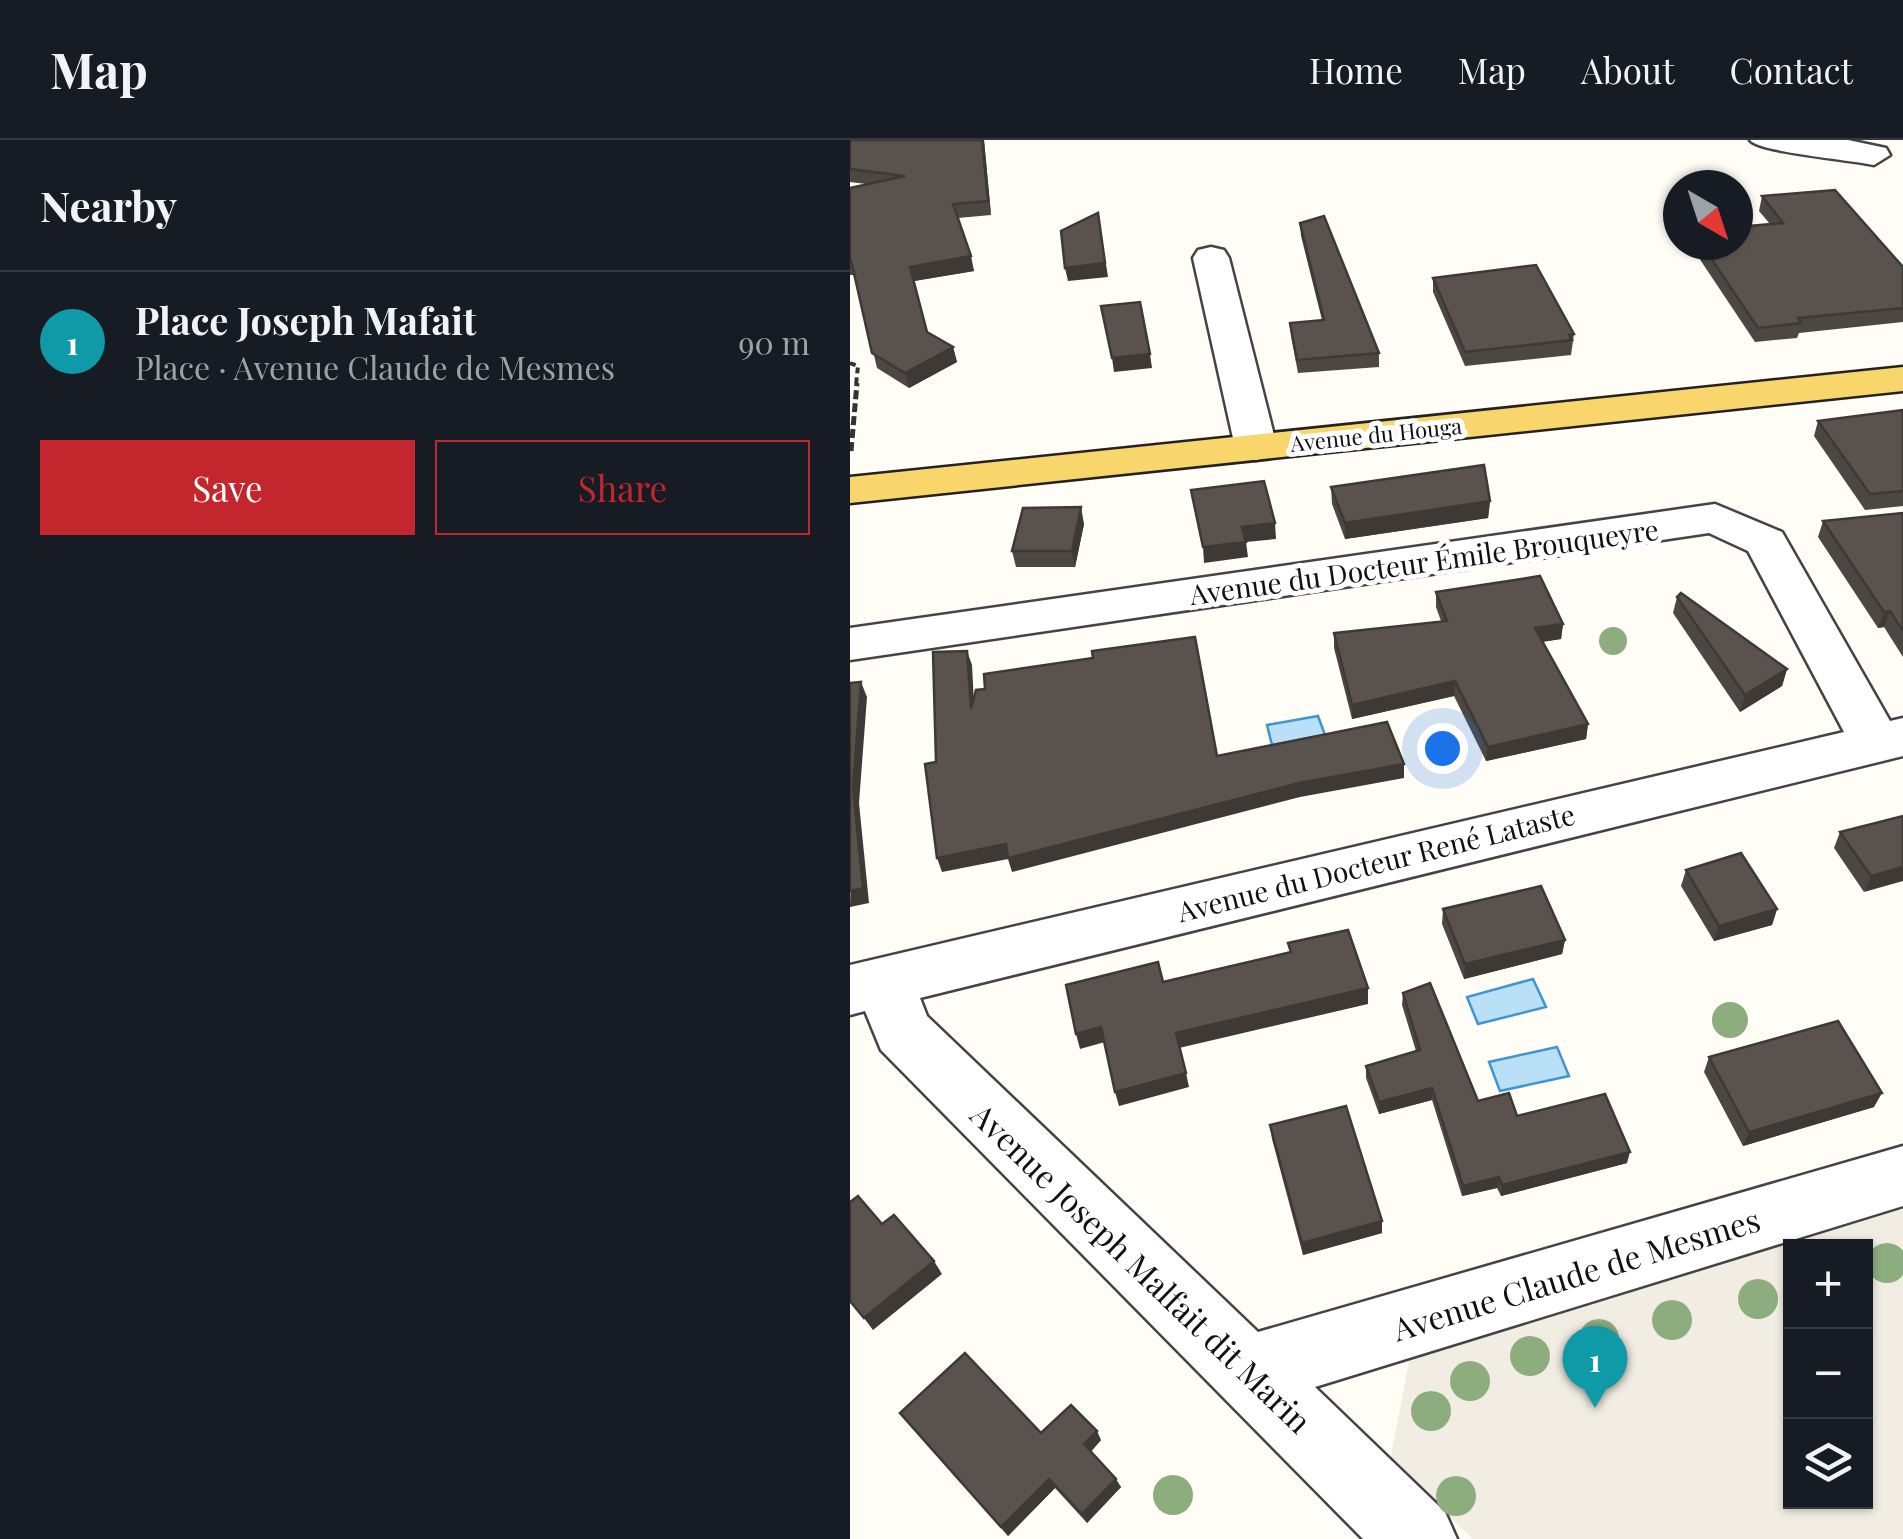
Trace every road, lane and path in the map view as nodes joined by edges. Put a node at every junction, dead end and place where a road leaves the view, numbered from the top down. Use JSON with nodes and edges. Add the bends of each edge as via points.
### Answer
{"nodes":[{"id":1,"x":1766,"y":140,"type":"edge"},
{"id":2,"x":1890,"y":158,"type":"edge"},
{"id":3,"x":1211,"y":258,"type":"dead end"},
{"id":4,"x":850,"y":363,"type":"edge"},
{"id":5,"x":1903,"y":379,"type":"edge"},
{"id":6,"x":1256,"y":447,"type":"junction"},
{"id":7,"x":850,"y":466,"type":"edge"},
{"id":8,"x":850,"y":490,"type":"edge"},
{"id":9,"x":850,"y":644,"type":"edge"},
{"id":10,"x":1889,"y":740,"type":"edge"},
{"id":11,"x":867,"y":986,"type":"edge"},
{"id":12,"x":1903,"y":1176,"type":"edge"},
{"id":13,"x":1248,"y":1371,"type":"junction"},
{"id":14,"x":1418,"y":1539,"type":"edge"}],
"edges":[{"from":1,"to":2,"type":"street"},
{"from":3,"to":6,"type":"street"},
{"from":4,"to":7,"type":"path","via":[[858,366]]},
{"from":5,"to":6,"type":"main road","name":"Avenue du Houga"},
{"from":6,"to":8,"type":"main road","name":"Avenue du Houga"},
{"from":9,"to":10,"type":"street","name":"Avenue du Docteur Émile Brouqueyre","via":[[1715,518],[1766,542]]},
{"from":10,"to":11,"type":"street","name":"Avenue du Docteur René Lataste"},
{"from":11,"to":13,"type":"street","name":"Avenue Joseph Malfait dit Marin","via":[[903,1032]]},
{"from":12,"to":13,"type":"street","name":"Avenue Claude de Mesmes"},
{"from":13,"to":14,"type":"street","name":"Avenue Joseph Malfait dit Marin"}]}
